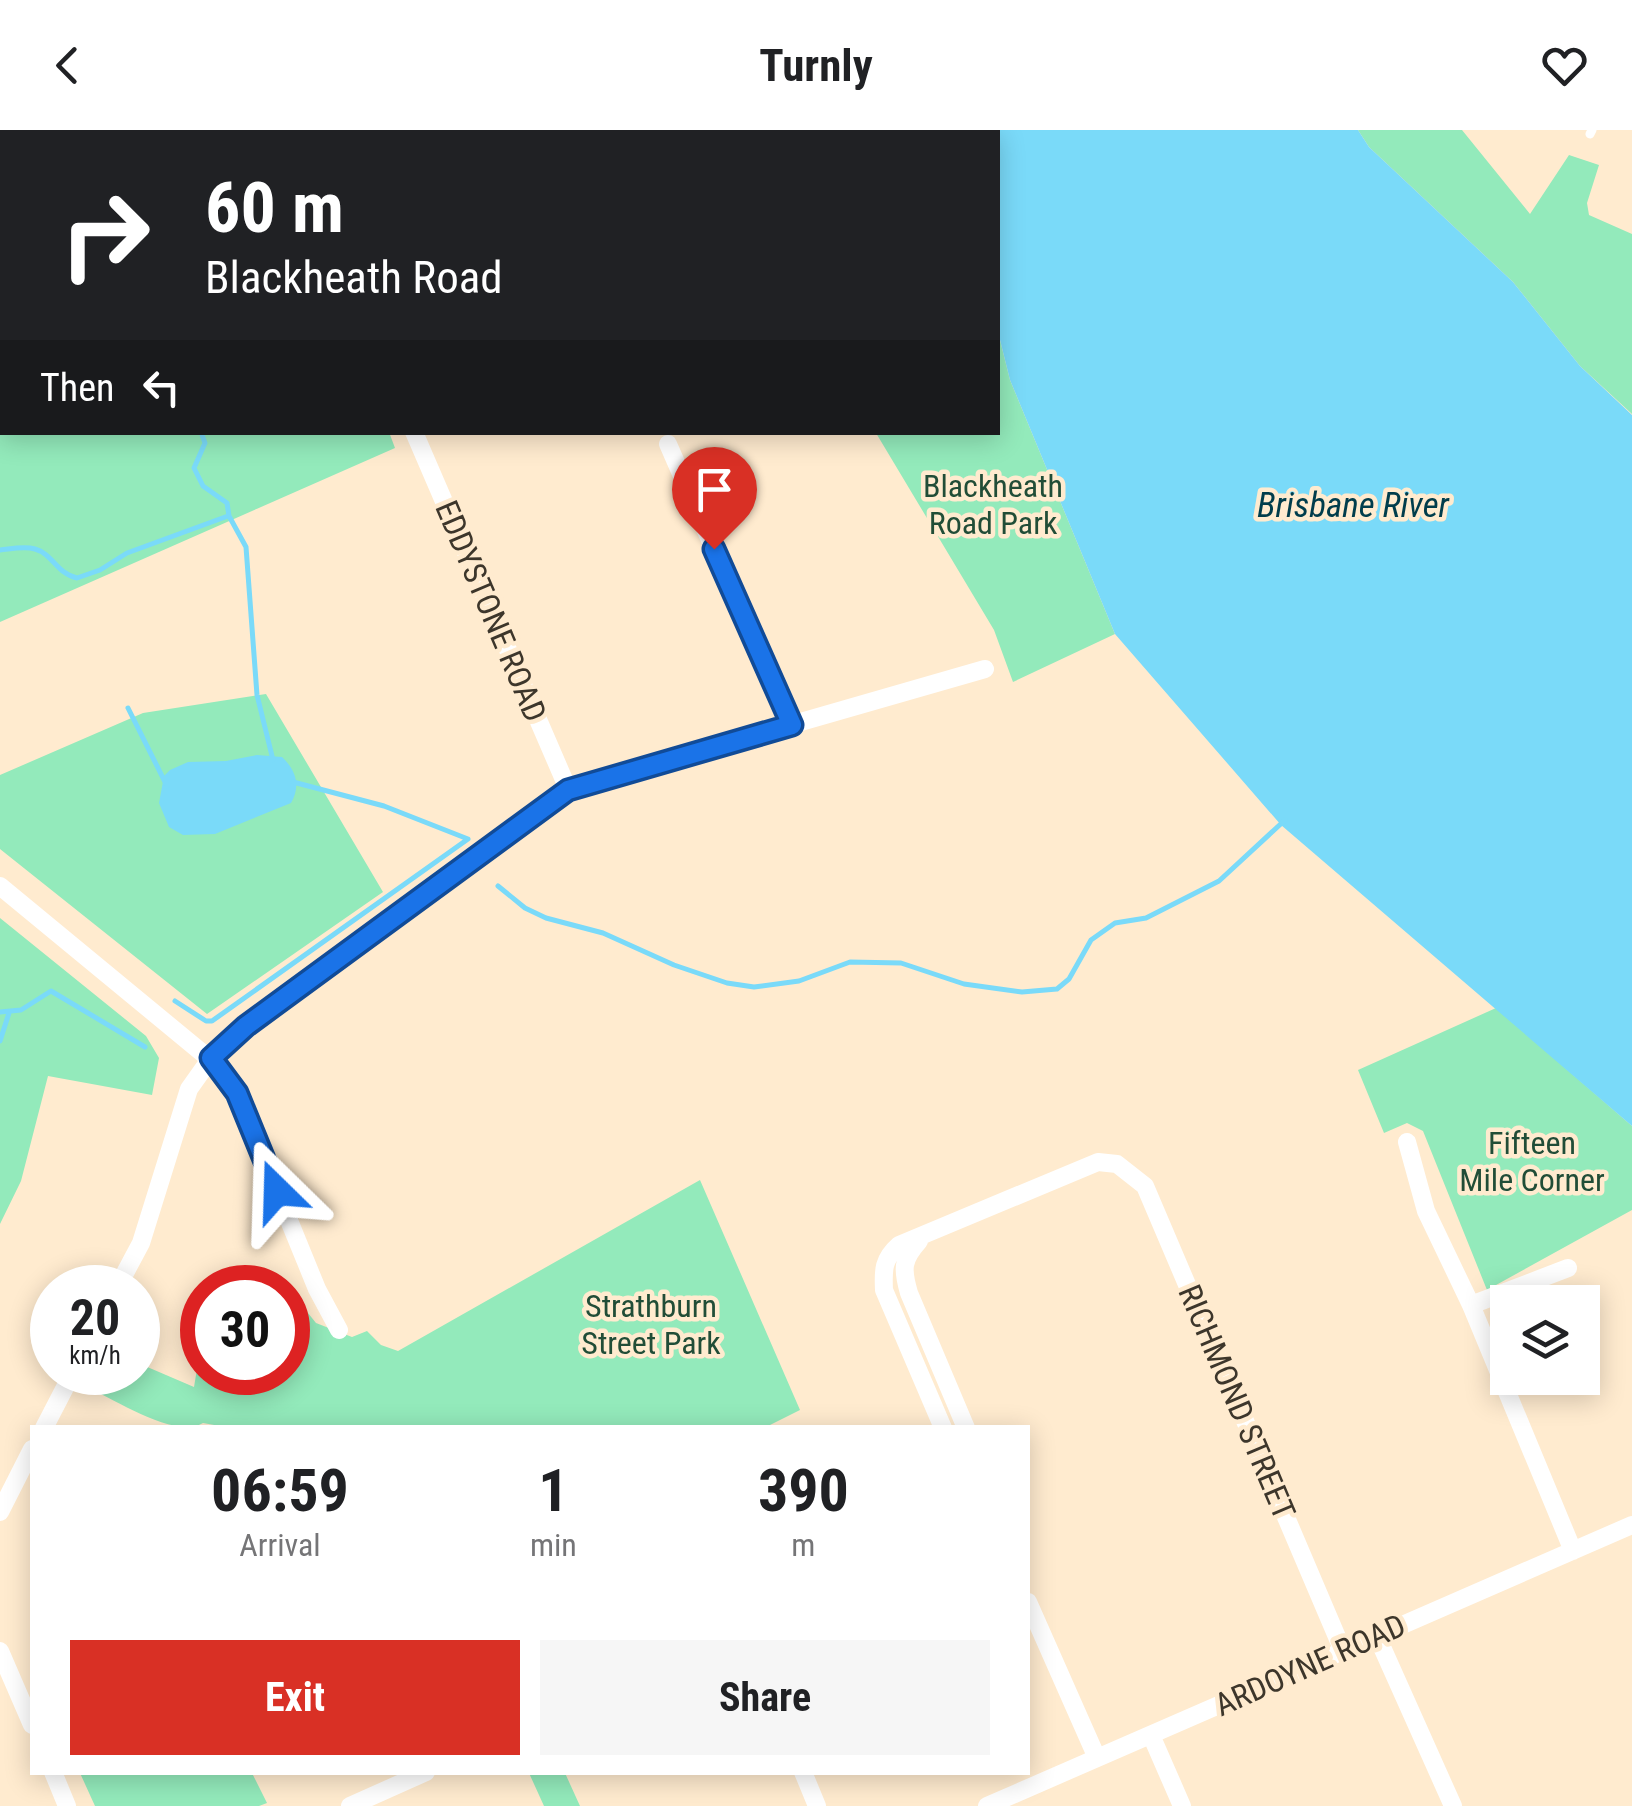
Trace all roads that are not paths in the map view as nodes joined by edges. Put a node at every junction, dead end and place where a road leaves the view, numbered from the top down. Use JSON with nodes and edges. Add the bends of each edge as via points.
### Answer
{"nodes":[{"id":1,"x":415,"y":435,"type":"edge"},
{"id":2,"x":668,"y":444,"type":"dead end"},
{"id":3,"x":985,"y":669,"type":"dead end"},
{"id":4,"x":792,"y":725,"type":"junction"},
{"id":5,"x":568,"y":790,"type":"junction"},
{"id":6,"x":0,"y":886,"type":"edge"},
{"id":7,"x":211,"y":1058,"type":"junction"},
{"id":8,"x":1407,"y":1142,"type":"dead end"},
{"id":9,"x":923,"y":1237,"type":"junction"},
{"id":10,"x":129,"y":1265,"type":"edge"},
{"id":11,"x":1568,"y":1268,"type":"dead end"},
{"id":12,"x":909,"y":1293,"type":"junction"},
{"id":13,"x":888,"y":1303,"type":"junction"},
{"id":14,"x":1471,"y":1305,"type":"junction"},
{"id":15,"x":339,"y":1330,"type":"dead end"},
{"id":16,"x":60,"y":1395,"type":"edge"},
{"id":17,"x":964,"y":1423,"type":"edge"},
{"id":18,"x":46,"y":1425,"type":"edge"},
{"id":19,"x":942,"y":1425,"type":"edge"},
{"id":20,"x":30,"y":1454,"type":"edge"},
{"id":21,"x":0,"y":1512,"type":"edge"},
{"id":22,"x":1632,"y":1524,"type":"edge"},
{"id":23,"x":1572,"y":1550,"type":"junction"},
{"id":24,"x":1030,"y":1607,"type":"edge"},
{"id":25,"x":1377,"y":1636,"type":"junction"},
{"id":26,"x":0,"y":1651,"type":"edge"},
{"id":27,"x":1343,"y":1651,"type":"junction"},
{"id":28,"x":30,"y":1721,"type":"edge"},
{"id":29,"x":1150,"y":1735,"type":"junction"},
{"id":30,"x":1096,"y":1758,"type":"junction"},
{"id":31,"x":54,"y":1775,"type":"edge"},
{"id":32,"x":419,"y":1775,"type":"edge"},
{"id":33,"x":805,"y":1775,"type":"edge"},
{"id":34,"x":67,"y":1806,"type":"edge"},
{"id":35,"x":350,"y":1806,"type":"edge"},
{"id":36,"x":817,"y":1806,"type":"edge"},
{"id":37,"x":988,"y":1806,"type":"edge"},
{"id":38,"x":1182,"y":1806,"type":"edge"},
{"id":39,"x":1452,"y":1806,"type":"edge"}],
"edges":[{"from":1,"to":5,"type":"street","name":"EDDYSTONE ROAD"},
{"from":2,"to":4,"type":"street"},
{"from":3,"to":4,"type":"street"},
{"from":4,"to":5,"type":"street"},
{"from":5,"to":7,"type":"street"},
{"from":6,"to":7,"type":"street"},
{"from":7,"to":10,"type":"street","via":[[189,1089]]},
{"from":7,"to":15,"type":"street","via":[[237,1093]]},
{"from":8,"to":14,"type":"street","via":[[1426,1211]]},
{"from":9,"to":12,"type":"street","via":[[904,1257]]},
{"from":9,"to":13,"type":"street","via":[[887,1256]]},
{"from":9,"to":27,"type":"street","name":"RICHMOND STREET","via":[[1098,1162],[1117,1164],[1145,1186]]},
{"from":11,"to":14,"type":"street"},
{"from":12,"to":13,"type":"lane"},
{"from":12,"to":17,"type":"street"},
{"from":13,"to":19,"type":"street"},
{"from":14,"to":23,"type":"street"},
{"from":16,"to":18,"type":"street"},
{"from":20,"to":21,"type":"street"},
{"from":22,"to":23,"type":"street","name":"ARDOYNE ROAD"},
{"from":23,"to":25,"type":"street","name":"ARDOYNE ROAD"},
{"from":24,"to":30,"type":"street"},
{"from":25,"to":27,"type":"street","name":"ARDOYNE ROAD"},
{"from":25,"to":39,"type":"street"},
{"from":26,"to":28,"type":"street"},
{"from":27,"to":29,"type":"street","name":"ARDOYNE ROAD"},
{"from":29,"to":30,"type":"street","name":"ARDOYNE ROAD"},
{"from":29,"to":38,"type":"street"},
{"from":30,"to":37,"type":"street","name":"ARDOYNE ROAD"},
{"from":31,"to":34,"type":"street"},
{"from":32,"to":35,"type":"street"},
{"from":33,"to":36,"type":"street"}]}
